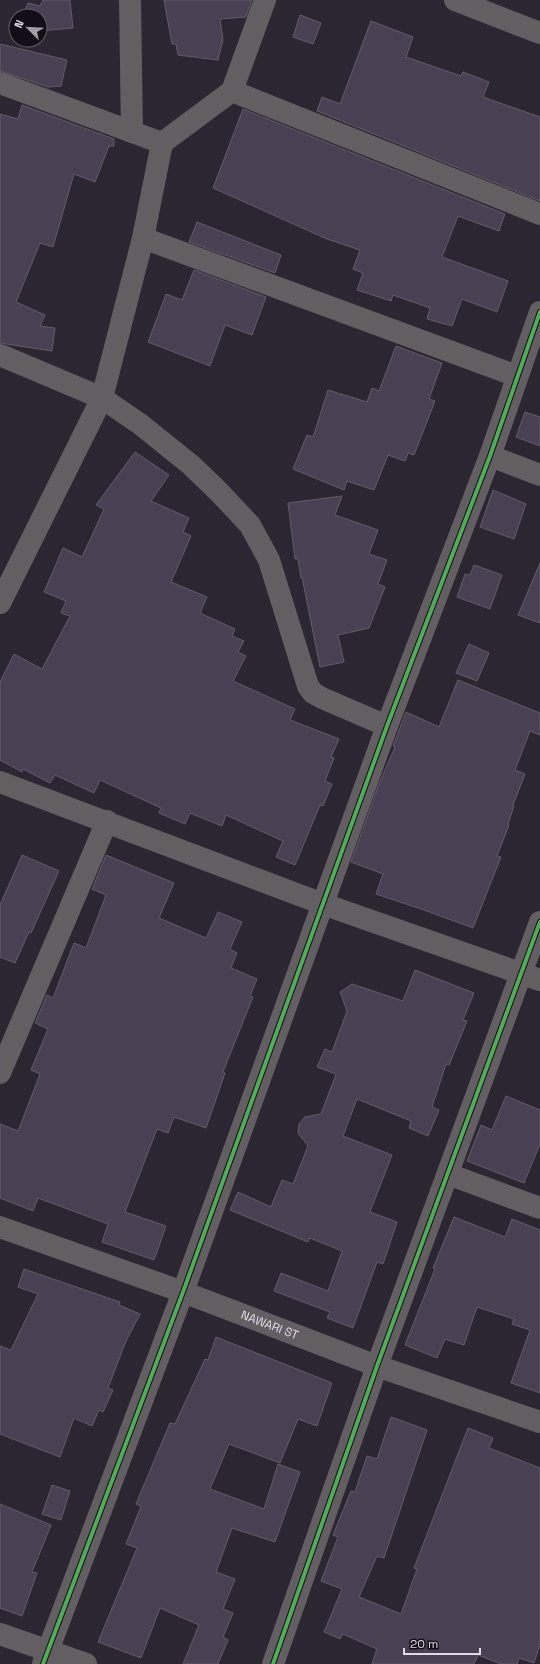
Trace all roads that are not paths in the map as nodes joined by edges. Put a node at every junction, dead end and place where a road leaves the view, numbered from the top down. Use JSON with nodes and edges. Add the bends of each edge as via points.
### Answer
{"nodes":[{"id":1,"x":130,"y":0,"type":"edge"},
{"id":2,"x":265,"y":0,"type":"edge"},
{"id":3,"x":455,"y":0,"type":"edge"},
{"id":4,"x":540,"y":33,"type":"edge"},
{"id":5,"x":0,"y":83,"type":"edge"},
{"id":6,"x":232,"y":91,"type":"junction"},
{"id":7,"x":132,"y":132,"type":"junction"},
{"id":8,"x":162,"y":143,"type":"junction"},
{"id":9,"x":540,"y":214,"type":"edge"},
{"id":10,"x":143,"y":238,"type":"junction"},
{"id":11,"x":540,"y":312,"type":"edge"},
{"id":12,"x":0,"y":355,"type":"edge"},
{"id":13,"x":517,"y":376,"type":"junction"},
{"id":14,"x":102,"y":398,"type":"junction"},
{"id":15,"x":490,"y":456,"type":"junction"},
{"id":16,"x":540,"y":475,"type":"edge"},
{"id":17,"x":0,"y":603,"type":"edge"},
{"id":18,"x":387,"y":726,"type":"junction"},
{"id":19,"x":0,"y":782,"type":"edge"},
{"id":20,"x":107,"y":821,"type":"junction"},
{"id":21,"x":323,"y":904,"type":"junction"},
{"id":22,"x":540,"y":922,"type":"edge"},
{"id":23,"x":531,"y":976,"type":"edge"},
{"id":24,"x":0,"y":1073,"type":"edge"},
{"id":25,"x":448,"y":1174,"type":"junction"},
{"id":26,"x":540,"y":1208,"type":"edge"},
{"id":27,"x":0,"y":1227,"type":"edge"},
{"id":28,"x":183,"y":1292,"type":"junction"},
{"id":29,"x":377,"y":1366,"type":"junction"},
{"id":30,"x":540,"y":1422,"type":"edge"},
{"id":31,"x":0,"y":1634,"type":"edge"},
{"id":32,"x":45,"y":1657,"type":"edge"},
{"id":33,"x":86,"y":1664,"type":"edge"},
{"id":34,"x":272,"y":1664,"type":"edge"}],
"edges":[{"from":1,"to":7,"type":"street"},
{"from":2,"to":6,"type":"street"},
{"from":3,"to":4,"type":"street"},
{"from":5,"to":7,"type":"street"},
{"from":6,"to":8,"type":"street"},
{"from":6,"to":9,"type":"street"},
{"from":7,"to":8,"type":"street"},
{"from":8,"to":10,"type":"street"},
{"from":10,"to":13,"type":"street"},
{"from":10,"to":14,"type":"street"},
{"from":11,"to":13,"type":"street"},
{"from":12,"to":14,"type":"street"},
{"from":13,"to":15,"type":"street"},
{"from":14,"to":17,"type":"street"},
{"from":14,"to":18,"type":"street","via":[[140,424],[191,465],[250,525],[269,560],[304,676],[313,693]]},
{"from":15,"to":16,"type":"street"},
{"from":15,"to":18,"type":"street"},
{"from":18,"to":21,"type":"street"},
{"from":19,"to":20,"type":"street"},
{"from":20,"to":21,"type":"street"},
{"from":20,"to":24,"type":"street"},
{"from":21,"to":23,"type":"street"},
{"from":21,"to":28,"type":"street"},
{"from":22,"to":23,"type":"street"},
{"from":23,"to":25,"type":"street"},
{"from":25,"to":26,"type":"street"},
{"from":25,"to":29,"type":"street"},
{"from":27,"to":28,"type":"street","name":"NAWARI ST"},
{"from":28,"to":29,"type":"street","name":"NAWARI ST"},
{"from":28,"to":32,"type":"street"},
{"from":29,"to":30,"type":"street","name":"NAWARI ST"},
{"from":29,"to":34,"type":"street"},
{"from":31,"to":32,"type":"street"},
{"from":32,"to":33,"type":"street"}]}
